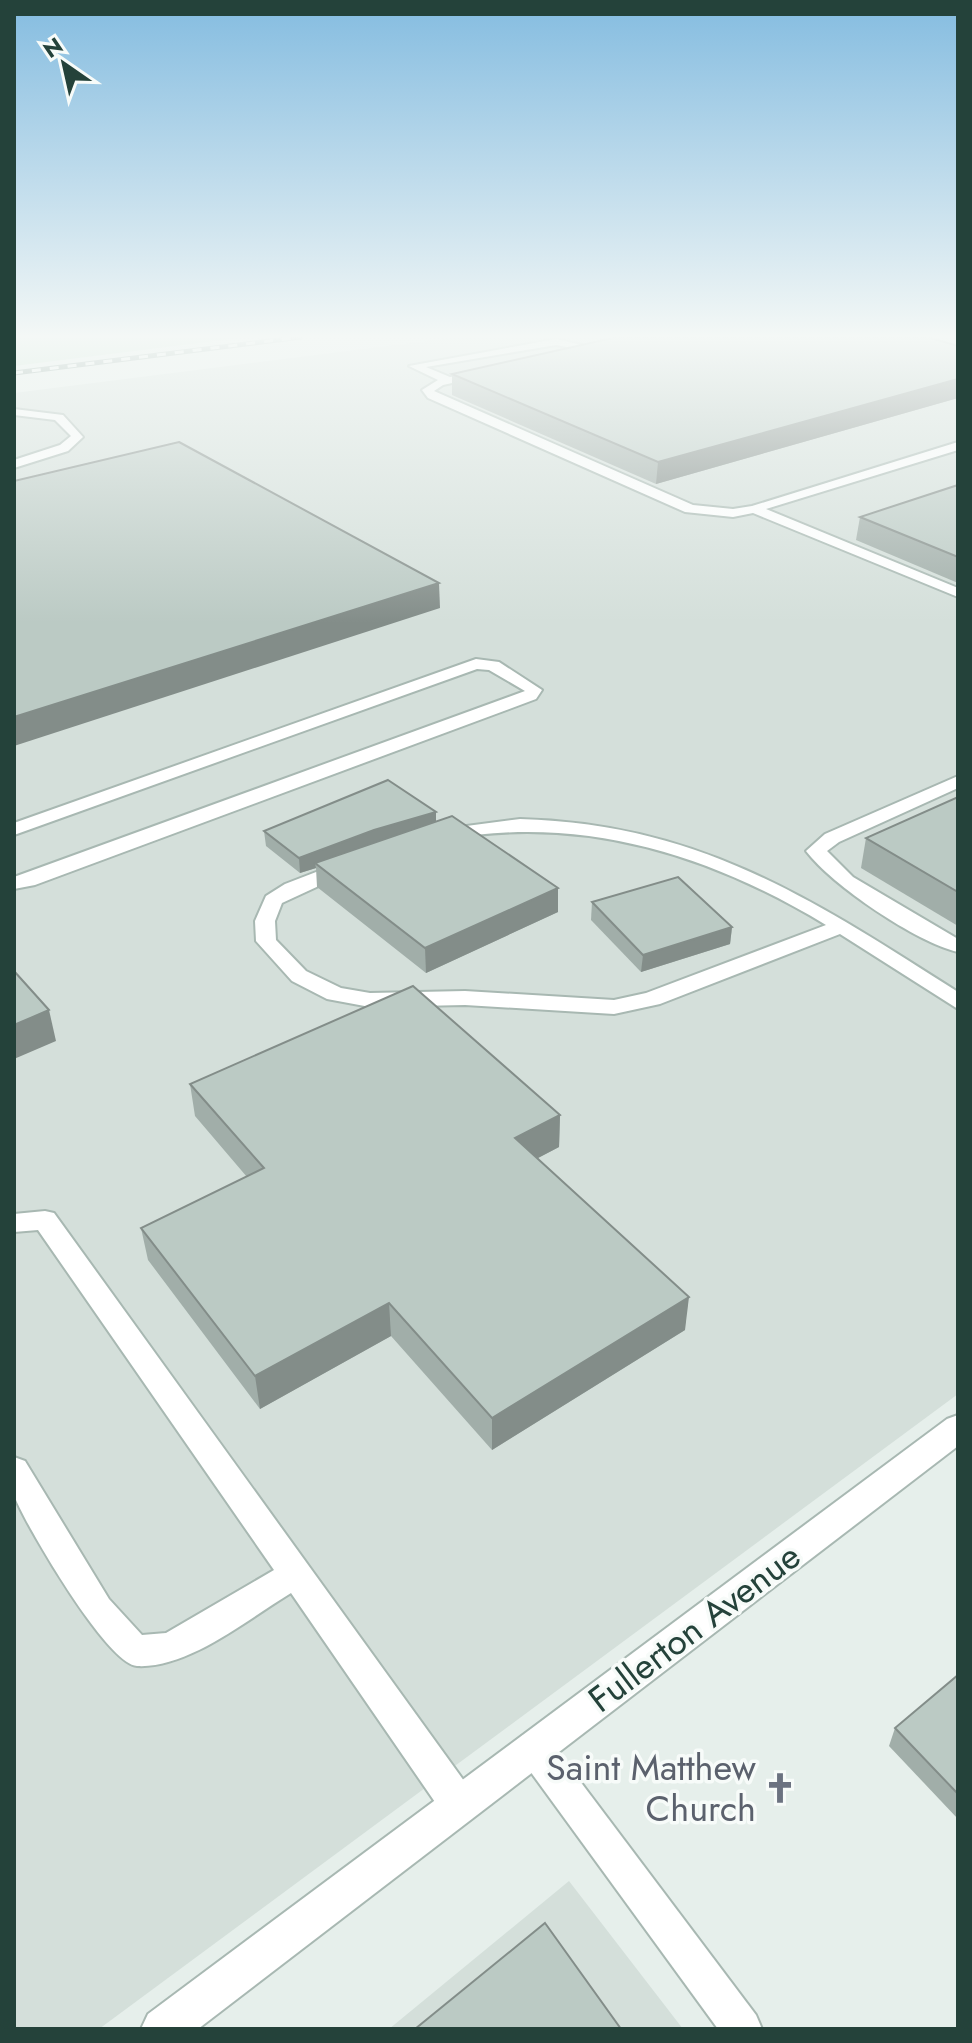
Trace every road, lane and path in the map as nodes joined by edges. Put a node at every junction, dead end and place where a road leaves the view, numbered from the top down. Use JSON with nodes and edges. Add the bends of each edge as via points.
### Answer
{"nodes":[{"id":1,"x":75,"y":432,"type":"edge"},
{"id":2,"x":515,"y":432,"type":"edge"},
{"id":3,"x":958,"y":446,"type":"edge"},
{"id":4,"x":14,"y":464,"type":"edge"},
{"id":5,"x":754,"y":509,"type":"junction"},
{"id":6,"x":958,"y":593,"type":"edge"},
{"id":7,"x":958,"y":781,"type":"edge"},
{"id":8,"x":14,"y":829,"type":"edge"},
{"id":9,"x":429,"y":837,"type":"edge"},
{"id":10,"x":360,"y":862,"type":"edge"},
{"id":11,"x":14,"y":883,"type":"edge"},
{"id":12,"x":840,"y":927,"type":"junction"},
{"id":13,"x":958,"y":946,"type":"edge"},
{"id":14,"x":958,"y":1002,"type":"edge"},
{"id":15,"x":14,"y":1223,"type":"edge"},
{"id":16,"x":958,"y":1428,"type":"edge"},
{"id":17,"x":14,"y":1470,"type":"edge"},
{"id":18,"x":295,"y":1574,"type":"junction"},
{"id":19,"x":534,"y":1748,"type":"junction"},
{"id":20,"x":459,"y":1805,"type":"junction"},
{"id":21,"x":184,"y":2022,"type":"edge"},
{"id":22,"x":742,"y":2029,"type":"edge"}],
"edges":[{"from":1,"to":4,"type":"lane","via":[[77,437],[64,448]]},
{"from":2,"to":5,"type":"lane","via":[[690,509]]},
{"from":3,"to":5,"type":"lane"},
{"from":5,"to":6,"type":"lane"},
{"from":7,"to":13,"type":"lane","via":[[832,838],[816,851],[846,881]]},
{"from":8,"to":11,"type":"lane","via":[[476,664],[493,665],[534,690],[530,696]]},
{"from":9,"to":12,"type":"lane","via":[[475,826],[534,823],[629,835],[751,876]]},
{"from":10,"to":12,"type":"lane","via":[[273,900],[265,921],[266,941],[299,976],[335,994],[370,1000],[465,998],[614,1007],[652,999]]},
{"from":12,"to":14,"type":"lane"},
{"from":15,"to":18,"type":"lane","via":[[45,1220]]},
{"from":16,"to":19,"type":"street","name":"Fullerton Avenue"},
{"from":17,"to":18,"type":"lane","via":[[98,1610],[135,1651],[171,1648]]},
{"from":18,"to":20,"type":"lane"},
{"from":19,"to":20,"type":"street","name":"Fullerton Avenue"},
{"from":19,"to":22,"type":"lane"},
{"from":20,"to":21,"type":"street","name":"Fullerton Avenue"}]}
